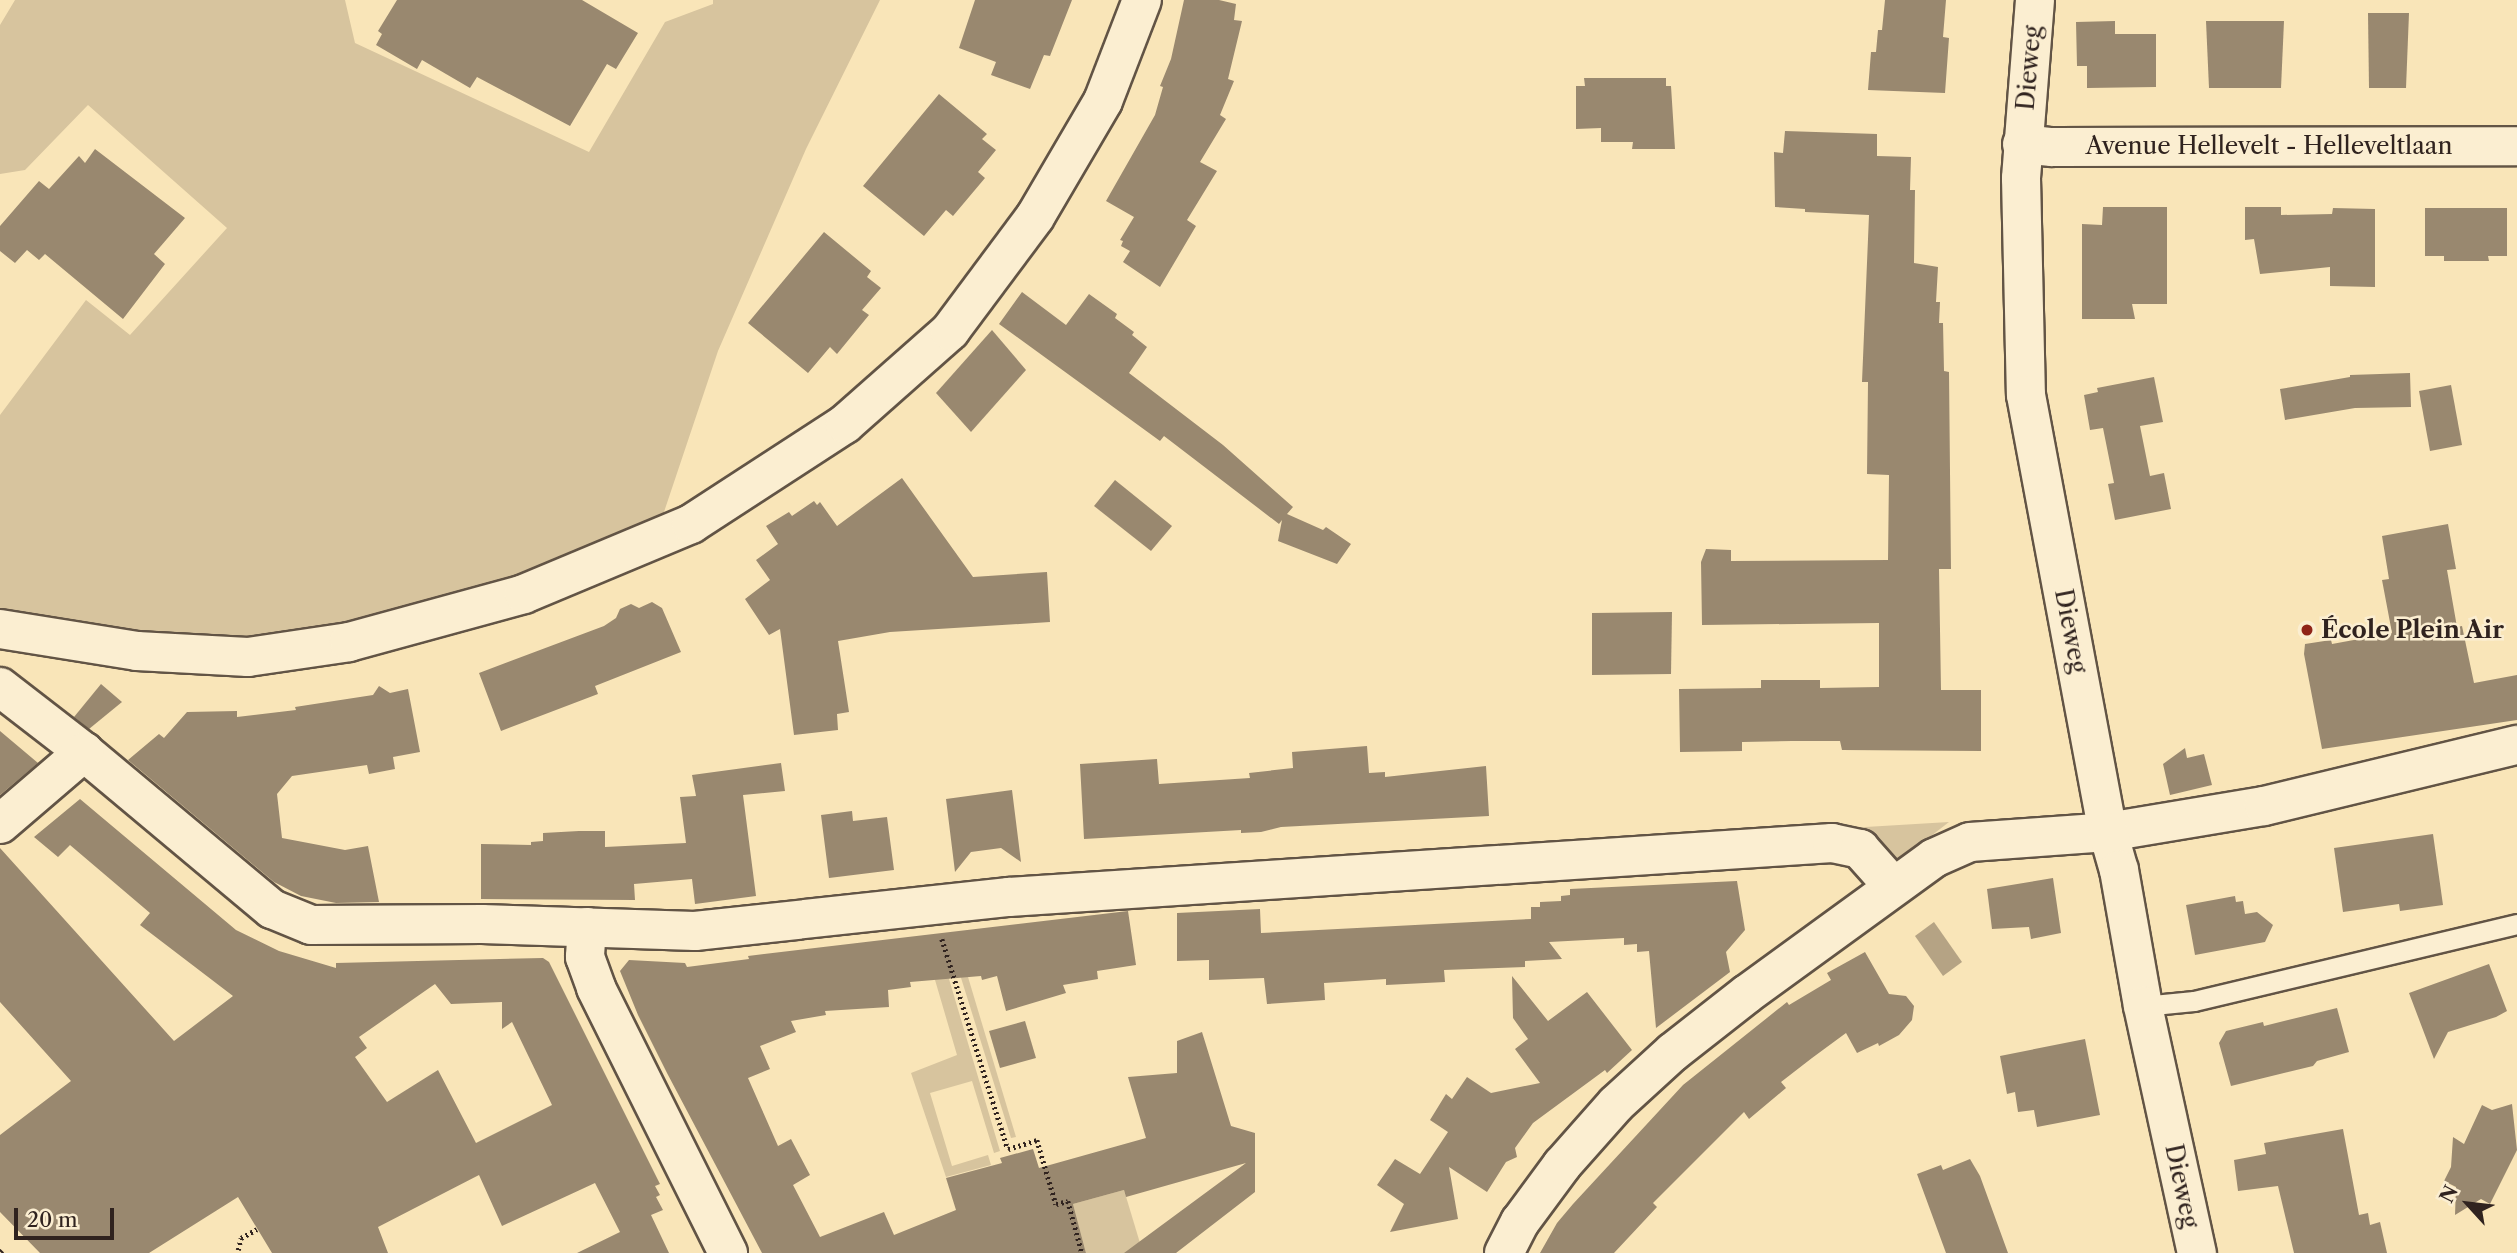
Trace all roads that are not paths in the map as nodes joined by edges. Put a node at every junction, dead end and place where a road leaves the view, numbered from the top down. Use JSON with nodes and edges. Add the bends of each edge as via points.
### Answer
{"nodes":[{"id":1,"x":1142,"y":0,"type":"edge"},
{"id":2,"x":2035,"y":0,"type":"edge"},
{"id":3,"x":2022,"y":144,"type":"junction"},
{"id":4,"x":2517,"y":145,"type":"edge"},
{"id":5,"x":0,"y":629,"type":"edge"},
{"id":6,"x":0,"y":687,"type":"edge"},
{"id":7,"x":2517,"y":745,"type":"edge"},
{"id":8,"x":84,"y":752,"type":"junction"},
{"id":9,"x":0,"y":824,"type":"edge"},
{"id":10,"x":2108,"y":832,"type":"junction"},
{"id":11,"x":1893,"y":886,"type":"junction"},
{"id":12,"x":2517,"y":924,"type":"edge"},
{"id":13,"x":587,"y":927,"type":"junction"},
{"id":14,"x":2143,"y":1006,"type":"junction"},
{"id":15,"x":728,"y":1253,"type":"edge"},
{"id":16,"x":1504,"y":1253,"type":"edge"},
{"id":17,"x":2197,"y":1253,"type":"edge"}],
"edges":[{"from":1,"to":5,"type":"street","via":[[1103,101],[1035,217],[950,331],[845,424],[691,524],[524,594],[349,642],[248,657],[136,651]]},
{"from":2,"to":3,"type":"street","name":"Dieweg"},
{"from":3,"to":4,"type":"street","name":"Avenue Hellevelt - Helleveltlaan"},
{"from":3,"to":10,"type":"street","name":"Dieweg","via":[[2026,395]]},
{"from":6,"to":8,"type":"street"},
{"from":7,"to":10,"type":"street","via":[[2264,806]]},
{"from":8,"to":9,"type":"street"},
{"from":8,"to":13,"type":"street","via":[[272,909],[311,925]]},
{"from":10,"to":11,"type":"street","via":[[1970,842],[1934,858]]},
{"from":10,"to":14,"type":"street","name":"Dieweg"},
{"from":11,"to":13,"type":"street","via":[[1860,849],[1832,843],[1009,897],[695,931]]},
{"from":11,"to":16,"type":"street","via":[[1673,1052],[1616,1104],[1555,1174]]},
{"from":12,"to":14,"type":"lane","via":[[2194,1001]]},
{"from":13,"to":15,"type":"street","via":[[585,957],[596,988]]},
{"from":14,"to":17,"type":"street","name":"Dieweg"}]}
